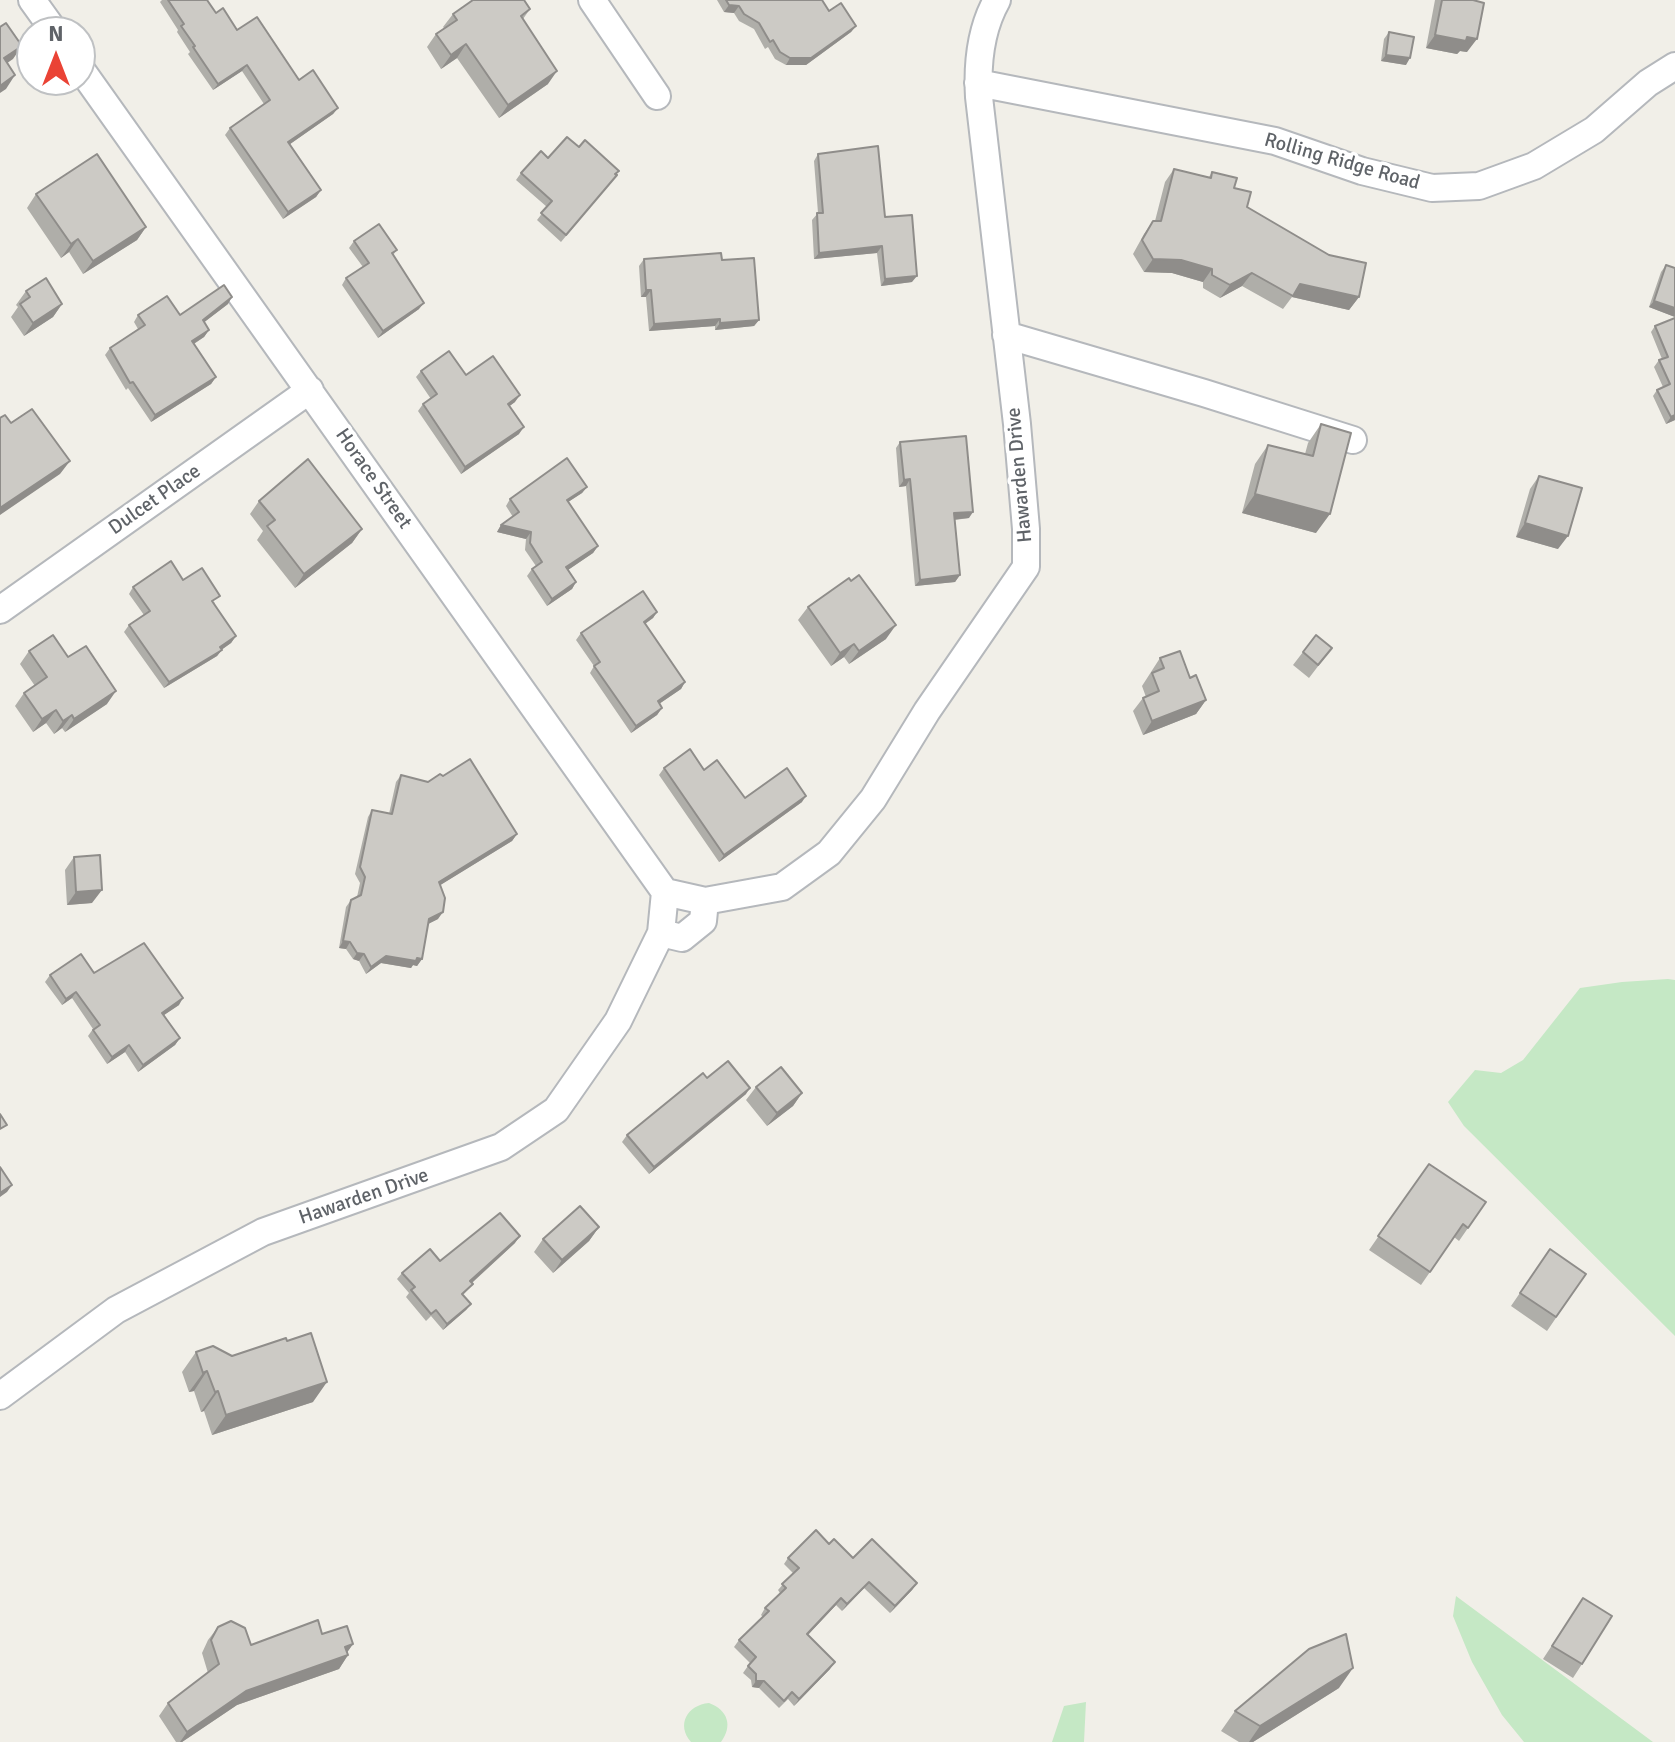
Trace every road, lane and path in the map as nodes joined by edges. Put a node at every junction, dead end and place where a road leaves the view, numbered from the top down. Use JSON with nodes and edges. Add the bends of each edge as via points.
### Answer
{"nodes":[{"id":1,"x":592,"y":0,"type":"edge"},
{"id":2,"x":997,"y":0,"type":"edge"},
{"id":3,"x":1675,"y":66,"type":"edge"},
{"id":4,"x":978,"y":83,"type":"junction"},
{"id":5,"x":96,"y":90,"type":"edge"},
{"id":6,"x":657,"y":96,"type":"dead end"},
{"id":7,"x":1006,"y":335,"type":"junction"},
{"id":8,"x":310,"y":390,"type":"junction"},
{"id":9,"x":1353,"y":440,"type":"edge"},
{"id":10,"x":0,"y":610,"type":"edge"},
{"id":11,"x":665,"y":892,"type":"junction"},
{"id":12,"x":705,"y":901,"type":"junction"},
{"id":13,"x":661,"y":933,"type":"junction"},
{"id":14,"x":0,"y":1396,"type":"edge"}],
"edges":[{"from":1,"to":6,"type":"street"},
{"from":2,"to":4,"type":"street","name":"Hawarden Drive","via":[[981,44]]},
{"from":3,"to":4,"type":"street","name":"Rolling Ridge Road","via":[[1594,130],[1534,166],[1479,186],[1432,188],[1275,141]]},
{"from":4,"to":7,"type":"street","name":"Hawarden Drive"},
{"from":5,"to":8,"type":"street","name":"Horace Street"},
{"from":7,"to":9,"type":"street"},
{"from":7,"to":12,"type":"street","name":"Hawarden Drive","via":[[1026,567],[873,799],[829,853],[782,887]]},
{"from":8,"to":10,"type":"street","name":"Dulcet Place"},
{"from":8,"to":11,"type":"street","name":"Horace Street"},
{"from":11,"to":12,"type":"street","name":"Hawarden Drive"},
{"from":11,"to":13,"type":"street","name":"Hawarden Drive"},
{"from":12,"to":13,"type":"street","via":[[703,921],[682,938]]},
{"from":13,"to":14,"type":"street","name":"Hawarden Drive","via":[[618,1021],[556,1110],[501,1147],[263,1232],[116,1310]]}]}
